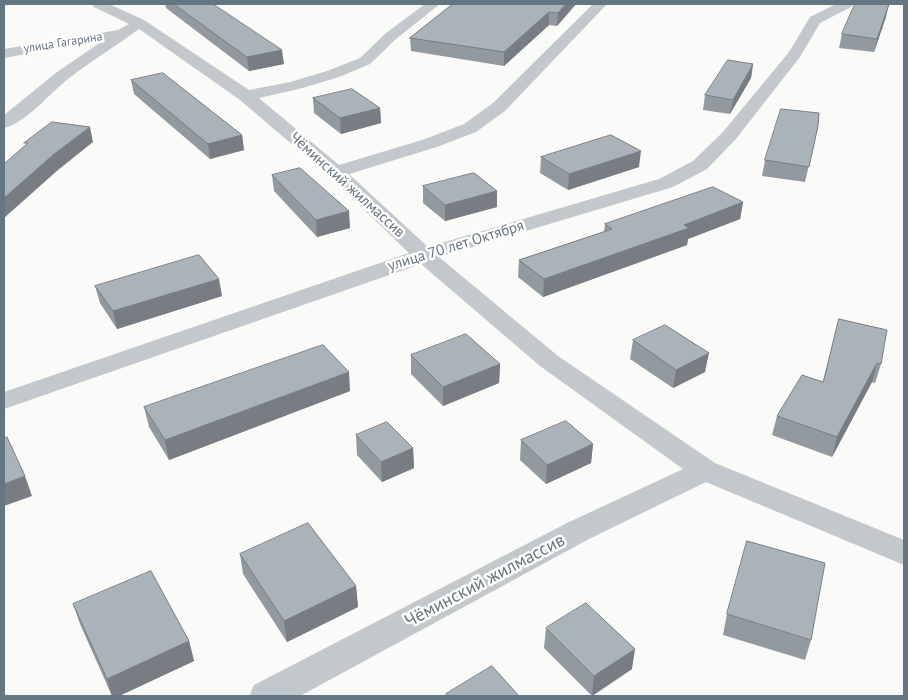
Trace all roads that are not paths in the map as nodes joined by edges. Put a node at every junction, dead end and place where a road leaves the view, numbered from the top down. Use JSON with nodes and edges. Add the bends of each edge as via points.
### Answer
{"nodes":[{"id":1,"x":99,"y":4,"type":"edge"},
{"id":2,"x":433,"y":4,"type":"edge"},
{"id":3,"x":600,"y":4,"type":"edge"},
{"id":4,"x":846,"y":4,"type":"edge"},
{"id":5,"x":131,"y":28,"type":"junction"},
{"id":6,"x":4,"y":53,"type":"edge"},
{"id":7,"x":246,"y":96,"type":"junction"},
{"id":8,"x":4,"y":123,"type":"edge"},
{"id":9,"x":336,"y":172,"type":"junction"},
{"id":10,"x":424,"y":255,"type":"junction"},
{"id":11,"x":4,"y":401,"type":"edge"},
{"id":12,"x":705,"y":470,"type":"junction"},
{"id":13,"x":904,"y":553,"type":"edge"},
{"id":14,"x":267,"y":696,"type":"edge"}],
"edges":[{"from":1,"to":5,"type":"street","name":"Чёминский жилмассив"},
{"from":2,"to":7,"type":"street","via":[[365,61],[293,86]]},
{"from":3,"to":9,"type":"street","via":[[499,107],[470,128]]},
{"from":4,"to":10,"type":"street","name":"улица 70 лет Октября","via":[[815,20],[794,54],[729,136],[700,166],[666,183]]},
{"from":5,"to":6,"type":"street","name":"улица Гагарина"},
{"from":5,"to":7,"type":"street","name":"Чёминский жилмассив"},
{"from":5,"to":8,"type":"street","via":[[63,75]]},
{"from":7,"to":9,"type":"street","name":"Чёминский жилмассив"},
{"from":9,"to":10,"type":"street","name":"Чёминский жилмассив"},
{"from":10,"to":11,"type":"street","name":"улица 70 лет Октября"},
{"from":10,"to":12,"type":"street","name":"Чёминский жилмассив","via":[[549,362]]},
{"from":12,"to":13,"type":"street","name":"Чёминский жилмассив"},
{"from":12,"to":14,"type":"street","name":"Чёминский жилмассив","via":[[578,531]]}]}
